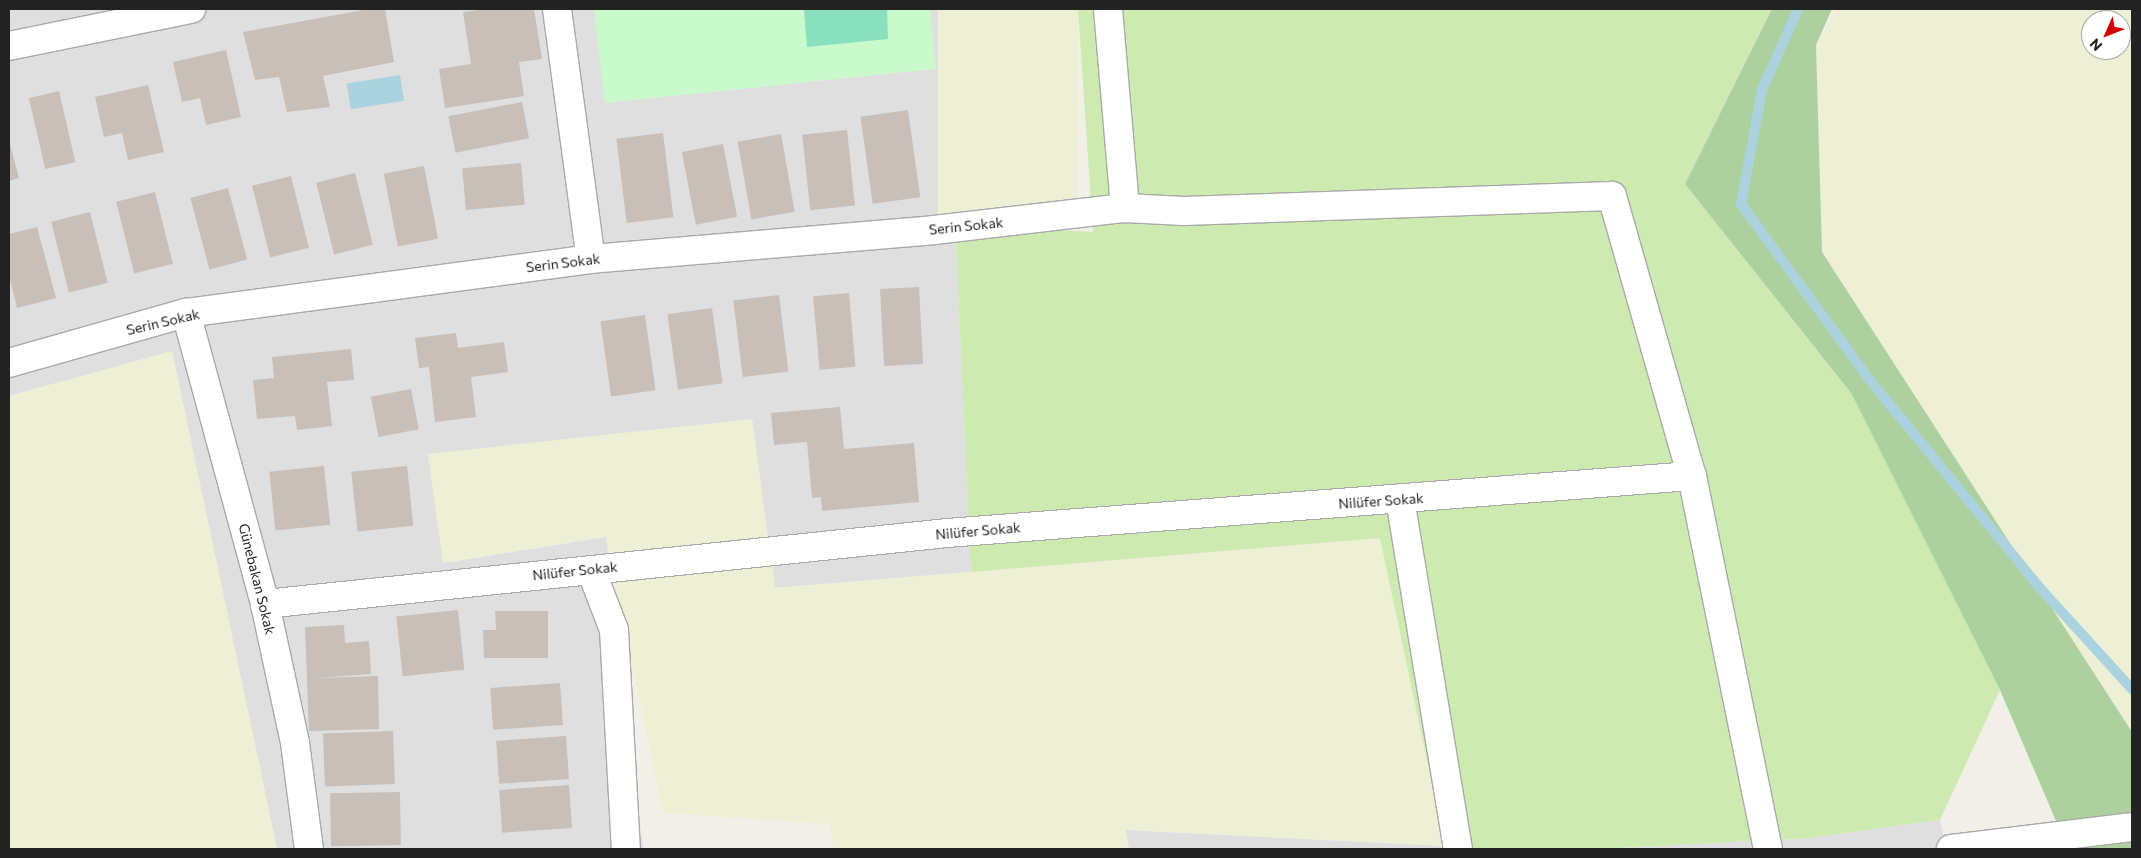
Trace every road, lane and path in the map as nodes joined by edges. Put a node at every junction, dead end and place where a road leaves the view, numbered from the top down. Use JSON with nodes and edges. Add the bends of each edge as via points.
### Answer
{"nodes":[{"id":1,"x":191,"y":9,"type":"edge"},
{"id":2,"x":557,"y":9,"type":"edge"},
{"id":3,"x":1108,"y":9,"type":"edge"},
{"id":4,"x":9,"y":46,"type":"edge"},
{"id":5,"x":1125,"y":208,"type":"junction"},
{"id":6,"x":591,"y":259,"type":"junction"},
{"id":7,"x":186,"y":313,"type":"junction"},
{"id":8,"x":9,"y":363,"type":"edge"},
{"id":9,"x":1692,"y":476,"type":"junction"},
{"id":10,"x":1400,"y":499,"type":"junction"},
{"id":11,"x":591,"y":570,"type":"junction"},
{"id":12,"x":265,"y":604,"type":"junction"},
{"id":13,"x":2122,"y":829,"type":"edge"},
{"id":14,"x":309,"y":849,"type":"edge"},
{"id":15,"x":626,"y":849,"type":"edge"},
{"id":16,"x":1458,"y":849,"type":"edge"},
{"id":17,"x":1768,"y":849,"type":"edge"},
{"id":18,"x":1951,"y":849,"type":"edge"}],
"edges":[{"from":1,"to":4,"type":"street"},
{"from":2,"to":6,"type":"street"},
{"from":3,"to":5,"type":"street"},
{"from":5,"to":6,"type":"street","name":"Serin Sokak","via":[[934,230]]},
{"from":5,"to":9,"type":"street","name":"Serin Sokak","via":[[1184,211],[1612,196]]},
{"from":6,"to":7,"type":"street","name":"Serin Sokak"},
{"from":7,"to":8,"type":"street","name":"Serin Sokak"},
{"from":7,"to":12,"type":"street","name":"Günebakan Sokak"},
{"from":9,"to":10,"type":"street","name":"Nilüfer Sokak"},
{"from":9,"to":17,"type":"street"},
{"from":10,"to":11,"type":"street","name":"Nilüfer Sokak","via":[[947,533]]},
{"from":10,"to":16,"type":"street"},
{"from":11,"to":12,"type":"street","name":"Nilüfer Sokak"},
{"from":11,"to":15,"type":"street","via":[[614,630]]},
{"from":12,"to":14,"type":"street","name":"Günebakan Sokak","via":[[295,743]]},
{"from":13,"to":18,"type":"street"}]}
